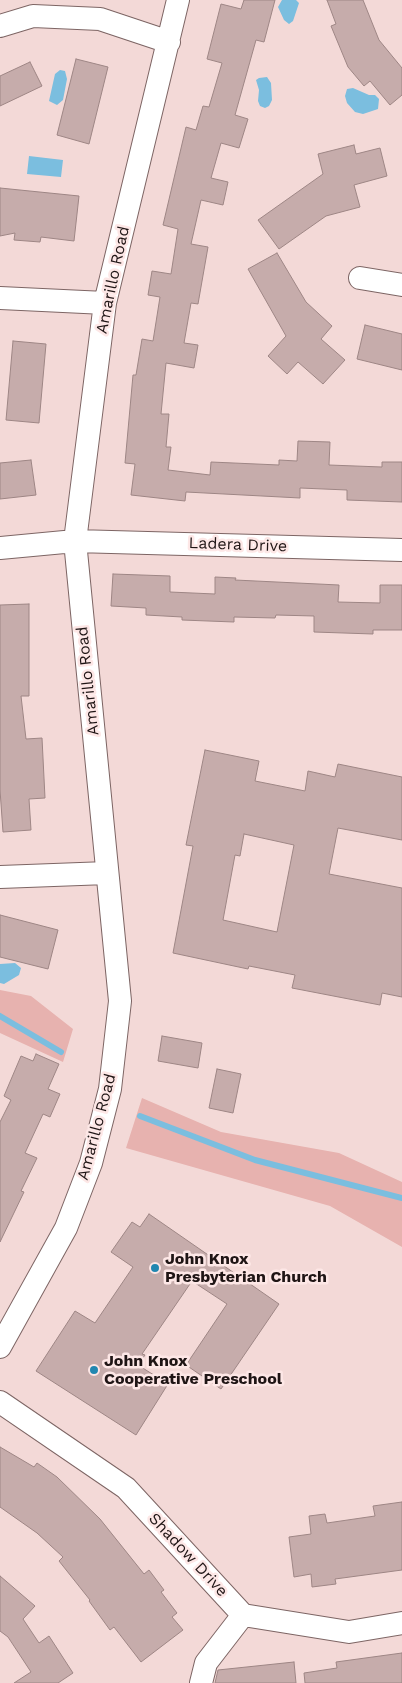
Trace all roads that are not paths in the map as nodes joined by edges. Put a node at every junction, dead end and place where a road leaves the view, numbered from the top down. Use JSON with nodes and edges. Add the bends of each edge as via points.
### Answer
{"nodes":[{"id":1,"x":178,"y":0,"type":"edge"},
{"id":2,"x":0,"y":26,"type":"edge"},
{"id":3,"x":168,"y":42,"type":"junction"},
{"id":4,"x":360,"y":278,"type":"dead end"},
{"id":5,"x":402,"y":285,"type":"edge"},
{"id":6,"x":0,"y":298,"type":"edge"},
{"id":7,"x":105,"y":303,"type":"junction"},
{"id":8,"x":74,"y":540,"type":"junction"},
{"id":9,"x":0,"y":548,"type":"edge"},
{"id":10,"x":402,"y":550,"type":"edge"},
{"id":11,"x":107,"y":873,"type":"junction"},
{"id":12,"x":0,"y":878,"type":"edge"},
{"id":13,"x":0,"y":1347,"type":"edge"},
{"id":14,"x":0,"y":1402,"type":"edge"},
{"id":15,"x":243,"y":1615,"type":"junction"},
{"id":16,"x":402,"y":1623,"type":"edge"},
{"id":17,"x":201,"y":1683,"type":"edge"}],
"edges":[{"from":1,"to":3,"type":"street","name":"Amarillo Road"},
{"from":2,"to":3,"type":"street","via":[[33,16],[100,19]]},
{"from":3,"to":7,"type":"street","name":"Amarillo Road"},
{"from":4,"to":5,"type":"street"},
{"from":6,"to":7,"type":"street"},
{"from":7,"to":8,"type":"street","name":"Amarillo Road"},
{"from":8,"to":9,"type":"street","name":"Ladera Drive"},
{"from":8,"to":10,"type":"street","name":"Ladera Drive"},
{"from":8,"to":11,"type":"street","name":"Amarillo Road"},
{"from":11,"to":12,"type":"street"},
{"from":11,"to":13,"type":"street","name":"Amarillo Road","via":[[120,1001],[110,1088],[91,1164],[66,1228]]},
{"from":14,"to":15,"type":"street","name":"Shadow Drive","via":[[126,1488]]},
{"from":15,"to":16,"type":"street","via":[[349,1632]]},
{"from":15,"to":17,"type":"street","via":[[206,1663]]}]}
